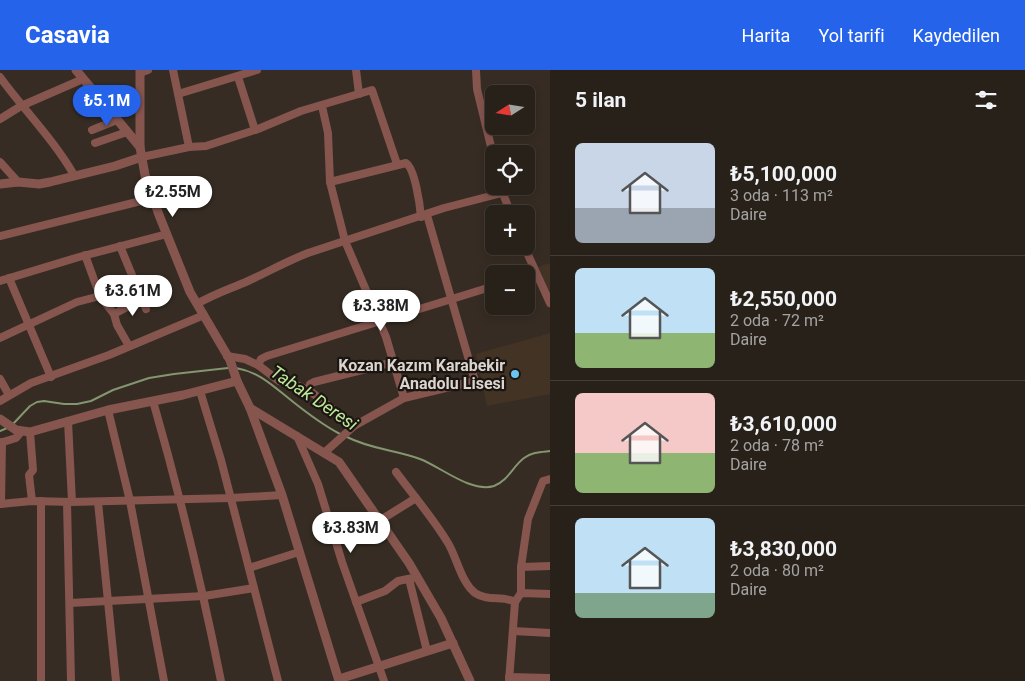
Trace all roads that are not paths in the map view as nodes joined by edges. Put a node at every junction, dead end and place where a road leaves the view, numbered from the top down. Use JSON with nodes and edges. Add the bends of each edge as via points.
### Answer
{"nodes":[{"id":1,"x":76,"y":70,"type":"edge"},
{"id":2,"x":173,"y":70,"type":"edge"},
{"id":3,"x":257,"y":70,"type":"edge"},
{"id":4,"x":356,"y":70,"type":"edge"},
{"id":5,"x":479,"y":70,"type":"edge"},
{"id":6,"x":143,"y":71,"type":"edge"},
{"id":7,"x":0,"y":77,"type":"edge"},
{"id":8,"x":238,"y":77,"type":"junction"},
{"id":9,"x":83,"y":78,"type":"junction"},
{"id":10,"x":178,"y":94,"type":"junction"},
{"id":11,"x":359,"y":94,"type":"junction"},
{"id":12,"x":21,"y":106,"type":"junction"},
{"id":13,"x":322,"y":106,"type":"junction"},
{"id":14,"x":0,"y":119,"type":"edge"},
{"id":15,"x":117,"y":120,"type":"junction"},
{"id":16,"x":92,"y":130,"type":"dead end"},
{"id":17,"x":254,"y":130,"type":"junction"},
{"id":18,"x":127,"y":132,"type":"junction"},
{"id":19,"x":95,"y":143,"type":"dead end"},
{"id":20,"x":491,"y":145,"type":"edge"},
{"id":21,"x":140,"y":147,"type":"junction"},
{"id":22,"x":189,"y":147,"type":"junction"},
{"id":23,"x":142,"y":157,"type":"junction"},
{"id":24,"x":0,"y":162,"type":"edge"},
{"id":25,"x":397,"y":164,"type":"junction"},
{"id":26,"x":74,"y":175,"type":"junction"},
{"id":27,"x":18,"y":182,"type":"junction"},
{"id":28,"x":330,"y":182,"type":"junction"},
{"id":29,"x":0,"y":184,"type":"edge"},
{"id":30,"x":485,"y":195,"type":"edge"},
{"id":31,"x":153,"y":198,"type":"junction"},
{"id":32,"x":424,"y":216,"type":"junction"},
{"id":33,"x":167,"y":234,"type":"junction"},
{"id":34,"x":0,"y":236,"type":"edge"},
{"id":35,"x":345,"y":242,"type":"junction"},
{"id":36,"x":120,"y":246,"type":"junction"},
{"id":37,"x":85,"y":255,"type":"junction"},
{"id":38,"x":528,"y":255,"type":"edge"},
{"id":39,"x":536,"y":273,"type":"joint"},
{"id":40,"x":9,"y":278,"type":"junction"},
{"id":41,"x":0,"y":281,"type":"edge"},
{"id":42,"x":485,"y":289,"type":"edge"},
{"id":43,"x":100,"y":296,"type":"junction"},
{"id":44,"x":142,"y":299,"type":"junction"},
{"id":45,"x":450,"y":299,"type":"junction"},
{"id":46,"x":550,"y":303,"type":"edge"},
{"id":47,"x":197,"y":304,"type":"junction"},
{"id":48,"x":146,"y":309,"type":"dead end"},
{"id":49,"x":114,"y":314,"type":"junction"},
{"id":50,"x":204,"y":315,"type":"junction"},
{"id":51,"x":379,"y":321,"type":"junction"},
{"id":52,"x":28,"y":325,"type":"junction"},
{"id":53,"x":0,"y":338,"type":"edge"},
{"id":54,"x":129,"y":346,"type":"junction"},
{"id":55,"x":228,"y":358,"type":"junction"},
{"id":56,"x":394,"y":362,"type":"junction"},
{"id":57,"x":258,"y":365,"type":"junction"},
{"id":58,"x":51,"y":376,"type":"junction"},
{"id":59,"x":236,"y":378,"type":"junction"},
{"id":60,"x":0,"y":379,"type":"edge"},
{"id":61,"x":200,"y":391,"type":"junction"},
{"id":62,"x":310,"y":391,"type":"junction"},
{"id":63,"x":9,"y":395,"type":"junction"},
{"id":64,"x":404,"y":398,"type":"junction"},
{"id":65,"x":0,"y":401,"type":"edge"},
{"id":66,"x":153,"y":401,"type":"junction"},
{"id":67,"x":250,"y":408,"type":"junction"},
{"id":68,"x":108,"y":410,"type":"junction"},
{"id":69,"x":2,"y":421,"type":"edge"},
{"id":70,"x":68,"y":421,"type":"junction"},
{"id":71,"x":354,"y":426,"type":"junction"},
{"id":72,"x":22,"y":431,"type":"junction"},
{"id":73,"x":297,"y":436,"type":"junction"},
{"id":74,"x":1,"y":442,"type":"edge"},
{"id":75,"x":324,"y":453,"type":"junction"},
{"id":76,"x":396,"y":472,"type":"dead end"},
{"id":77,"x":550,"y":479,"type":"edge"},
{"id":78,"x":282,"y":495,"type":"junction"},
{"id":79,"x":231,"y":498,"type":"junction"},
{"id":80,"x":416,"y":498,"type":"junction"},
{"id":81,"x":181,"y":499,"type":"junction"},
{"id":82,"x":32,"y":501,"type":"junction"},
{"id":83,"x":41,"y":501,"type":"junction"},
{"id":84,"x":130,"y":501,"type":"junction"},
{"id":85,"x":69,"y":502,"type":"junction"},
{"id":86,"x":98,"y":502,"type":"junction"},
{"id":87,"x":0,"y":504,"type":"edge"},
{"id":88,"x":379,"y":521,"type":"junction"},
{"id":89,"x":299,"y":552,"type":"junction"},
{"id":90,"x":550,"y":566,"type":"edge"},
{"id":91,"x":249,"y":568,"type":"junction"},
{"id":92,"x":521,"y":568,"type":"junction"},
{"id":93,"x":413,"y":578,"type":"junction"},
{"id":94,"x":254,"y":588,"type":"junction"},
{"id":95,"x":521,"y":593,"type":"junction"},
{"id":96,"x":550,"y":594,"type":"edge"},
{"id":97,"x":204,"y":596,"type":"junction"},
{"id":98,"x":148,"y":598,"type":"junction"},
{"id":99,"x":109,"y":602,"type":"junction"},
{"id":100,"x":356,"y":602,"type":"junction"},
{"id":101,"x":516,"y":602,"type":"junction"},
{"id":102,"x":70,"y":603,"type":"junction"},
{"id":103,"x":513,"y":631,"type":"junction"},
{"id":104,"x":550,"y":633,"type":"edge"},
{"id":105,"x":453,"y":643,"type":"junction"},
{"id":106,"x":427,"y":651,"type":"junction"},
{"id":107,"x":378,"y":666,"type":"junction"},
{"id":108,"x":550,"y":678,"type":"edge"},
{"id":109,"x":509,"y":679,"type":"edge"},
{"id":110,"x":339,"y":680,"type":"edge"},
{"id":111,"x":41,"y":681,"type":"edge"},
{"id":112,"x":71,"y":681,"type":"edge"},
{"id":113,"x":116,"y":681,"type":"edge"},
{"id":114,"x":164,"y":681,"type":"edge"},
{"id":115,"x":221,"y":681,"type":"edge"},
{"id":116,"x":278,"y":681,"type":"edge"},
{"id":117,"x":384,"y":681,"type":"edge"},
{"id":118,"x":470,"y":681,"type":"edge"}],
"edges":[{"from":1,"to":9,"type":"street"},
{"from":2,"to":10,"type":"street"},
{"from":3,"to":8,"type":"street"},
{"from":4,"to":11,"type":"street"},
{"from":5,"to":20,"type":"street","via":[[477,89]]},
{"from":6,"to":21,"type":"street"},
{"from":7,"to":12,"type":"street"},
{"from":8,"to":10,"type":"street"},
{"from":8,"to":17,"type":"street"},
{"from":9,"to":12,"type":"street"},
{"from":9,"to":15,"type":"street"},
{"from":10,"to":22,"type":"street"},
{"from":11,"to":13,"type":"street"},
{"from":11,"to":25,"type":"street","via":[[372,90]]},
{"from":12,"to":14,"type":"street"},
{"from":12,"to":26,"type":"street","via":[[63,156]]},
{"from":13,"to":17,"type":"street"},
{"from":13,"to":28,"type":"street","via":[[328,134]]},
{"from":15,"to":16,"type":"street"},
{"from":15,"to":18,"type":"street"},
{"from":17,"to":22,"type":"street","via":[[206,146]]},
{"from":18,"to":19,"type":"street"},
{"from":18,"to":21,"type":"street"},
{"from":21,"to":23,"type":"street"},
{"from":22,"to":23,"type":"street"},
{"from":23,"to":26,"type":"street"},
{"from":23,"to":31,"type":"street"},
{"from":24,"to":27,"type":"street"},
{"from":25,"to":28,"type":"street"},
{"from":25,"to":32,"type":"street","via":[[406,163],[410,168]]},
{"from":26,"to":27,"type":"street","via":[[39,184]]},
{"from":27,"to":29,"type":"street"},
{"from":28,"to":35,"type":"street"},
{"from":30,"to":32,"type":"street"},
{"from":31,"to":33,"type":"street"},
{"from":31,"to":34,"type":"street"},
{"from":32,"to":35,"type":"street"},
{"from":32,"to":45,"type":"street"},
{"from":33,"to":36,"type":"street"},
{"from":33,"to":47,"type":"street"},
{"from":35,"to":47,"type":"street","via":[[291,259]]},
{"from":35,"to":51,"type":"street"},
{"from":36,"to":37,"type":"street"},
{"from":36,"to":44,"type":"street"},
{"from":37,"to":40,"type":"street"},
{"from":37,"to":43,"type":"street"},
{"from":38,"to":39,"type":"street"},
{"from":39,"to":46,"type":"street"},
{"from":40,"to":41,"type":"street"},
{"from":40,"to":52,"type":"street"},
{"from":42,"to":45,"type":"street"},
{"from":43,"to":49,"type":"street"},
{"from":43,"to":52,"type":"street","via":[[77,302]]},
{"from":44,"to":48,"type":"street"},
{"from":44,"to":49,"type":"street"},
{"from":45,"to":51,"type":"street"},
{"from":45,"to":64,"type":"street","via":[[475,381]]},
{"from":47,"to":50,"type":"street"},
{"from":49,"to":54,"type":"street"},
{"from":50,"to":54,"type":"street"},
{"from":50,"to":55,"type":"street"},
{"from":51,"to":56,"type":"street"},
{"from":51,"to":57,"type":"street","via":[[267,356]]},
{"from":52,"to":53,"type":"street"},
{"from":52,"to":58,"type":"street"},
{"from":54,"to":58,"type":"street"},
{"from":55,"to":57,"type":"street","via":[[245,359]]},
{"from":55,"to":59,"type":"street"},
{"from":56,"to":62,"type":"street","via":[[314,382],[310,384]]},
{"from":56,"to":64,"type":"street"},
{"from":57,"to":62,"type":"street","via":[[278,381]]},
{"from":58,"to":63,"type":"street"},
{"from":59,"to":61,"type":"street"},
{"from":59,"to":67,"type":"street"},
{"from":60,"to":63,"type":"street"},
{"from":61,"to":66,"type":"street"},
{"from":61,"to":79,"type":"street"},
{"from":62,"to":71,"type":"street"},
{"from":63,"to":65,"type":"street"},
{"from":64,"to":71,"type":"street"},
{"from":66,"to":68,"type":"street"},
{"from":66,"to":81,"type":"street"},
{"from":67,"to":73,"type":"street"},
{"from":67,"to":78,"type":"street"},
{"from":68,"to":70,"type":"street"},
{"from":68,"to":84,"type":"street"},
{"from":69,"to":72,"type":"street"},
{"from":70,"to":72,"type":"street"},
{"from":70,"to":85,"type":"street"},
{"from":71,"to":75,"type":"street"},
{"from":72,"to":74,"type":"street","via":[[16,438]]},
{"from":72,"to":82,"type":"street","via":[[33,470],[29,475]]},
{"from":73,"to":75,"type":"street"},
{"from":73,"to":100,"type":"street","via":[[318,484]]},
{"from":74,"to":87,"type":"street"},
{"from":75,"to":88,"type":"street","via":[[339,462]]},
{"from":76,"to":80,"type":"street"},
{"from":77,"to":92,"type":"street","via":[[543,481],[528,519]]},
{"from":78,"to":79,"type":"street"},
{"from":78,"to":89,"type":"street"},
{"from":79,"to":81,"type":"street"},
{"from":79,"to":91,"type":"street"},
{"from":80,"to":88,"type":"street"},
{"from":80,"to":101,"type":"street","via":[[448,543],[474,592],[492,599],[506,598]]},
{"from":81,"to":84,"type":"street"},
{"from":81,"to":97,"type":"street"},
{"from":82,"to":83,"type":"street"},
{"from":82,"to":87,"type":"street"},
{"from":83,"to":85,"type":"street"},
{"from":83,"to":111,"type":"street"},
{"from":84,"to":86,"type":"street"},
{"from":84,"to":98,"type":"street"},
{"from":85,"to":86,"type":"street"},
{"from":85,"to":102,"type":"street"},
{"from":86,"to":99,"type":"street"},
{"from":88,"to":93,"type":"street"},
{"from":89,"to":91,"type":"street"},
{"from":89,"to":110,"type":"street"},
{"from":90,"to":92,"type":"street"},
{"from":91,"to":94,"type":"street"},
{"from":92,"to":95,"type":"street"},
{"from":93,"to":100,"type":"street","via":[[398,581],[385,591]]},
{"from":93,"to":105,"type":"street"},
{"from":93,"to":106,"type":"street"},
{"from":94,"to":97,"type":"street"},
{"from":94,"to":116,"type":"street"},
{"from":95,"to":96,"type":"street"},
{"from":95,"to":101,"type":"street"},
{"from":97,"to":98,"type":"street"},
{"from":97,"to":115,"type":"street"},
{"from":98,"to":99,"type":"street"},
{"from":98,"to":114,"type":"street"},
{"from":99,"to":102,"type":"street"},
{"from":99,"to":113,"type":"street"},
{"from":100,"to":107,"type":"street"},
{"from":101,"to":103,"type":"street"},
{"from":102,"to":112,"type":"street"},
{"from":103,"to":104,"type":"street"},
{"from":103,"to":109,"type":"street"},
{"from":105,"to":106,"type":"street"},
{"from":105,"to":118,"type":"street"},
{"from":106,"to":107,"type":"street"},
{"from":107,"to":110,"type":"street"},
{"from":107,"to":117,"type":"street"},
{"from":108,"to":109,"type":"street"}]}
